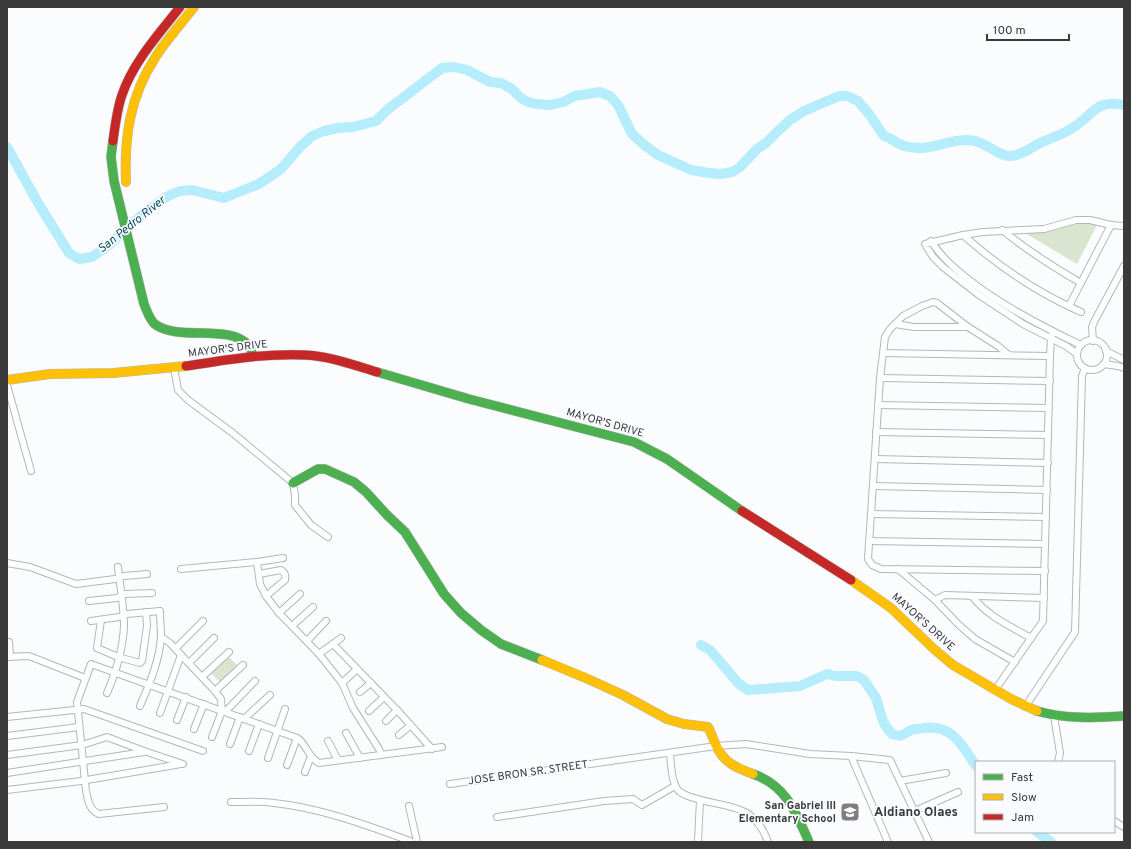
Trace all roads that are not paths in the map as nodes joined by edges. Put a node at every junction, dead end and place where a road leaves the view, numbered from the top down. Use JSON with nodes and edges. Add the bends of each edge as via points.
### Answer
{"nodes":[{"id":1,"x":180,"y":7,"type":"edge"},
{"id":2,"x":194,"y":7,"type":"edge"},
{"id":3,"x":126,"y":182,"type":"dead end"},
{"id":4,"x":1111,"y":225,"type":"junction"},
{"id":5,"x":1124,"y":226,"type":"edge"},
{"id":6,"x":1002,"y":230,"type":"junction"},
{"id":7,"x":963,"y":235,"type":"junction"},
{"id":8,"x":1124,"y":266,"type":"edge"},
{"id":9,"x":1081,"y":283,"type":"junction"},
{"id":10,"x":1069,"y":306,"type":"junction"},
{"id":11,"x":1081,"y":312,"type":"dead end"},
{"id":12,"x":895,"y":324,"type":"junction"},
{"id":13,"x":968,"y":327,"type":"junction"},
{"id":14,"x":1052,"y":335,"type":"junction"},
{"id":15,"x":1093,"y":341,"type":"junction"},
{"id":16,"x":1082,"y":345,"type":"junction"},
{"id":17,"x":1106,"y":351,"type":"junction"},
{"id":18,"x":883,"y":353,"type":"junction"},
{"id":19,"x":1077,"y":354,"type":"junction"},
{"id":20,"x":1009,"y":355,"type":"junction"},
{"id":21,"x":253,"y":356,"type":"junction"},
{"id":22,"x":1050,"y":356,"type":"junction"},
{"id":23,"x":1124,"y":360,"type":"edge"},
{"id":24,"x":1104,"y":364,"type":"junction"},
{"id":25,"x":174,"y":368,"type":"junction"},
{"id":26,"x":1085,"y":368,"type":"junction"},
{"id":27,"x":1124,"y":368,"type":"edge"},
{"id":28,"x":880,"y":378,"type":"junction"},
{"id":29,"x":7,"y":380,"type":"edge"},
{"id":30,"x":1050,"y":381,"type":"junction"},
{"id":31,"x":7,"y":386,"type":"edge"},
{"id":32,"x":878,"y":405,"type":"junction"},
{"id":33,"x":1049,"y":408,"type":"junction"},
{"id":34,"x":876,"y":432,"type":"junction"},
{"id":35,"x":1048,"y":436,"type":"junction"},
{"id":36,"x":874,"y":459,"type":"junction"},
{"id":37,"x":1048,"y":462,"type":"junction"},
{"id":38,"x":32,"y":471,"type":"dead end"},
{"id":39,"x":293,"y":483,"type":"junction"},
{"id":40,"x":873,"y":486,"type":"junction"},
{"id":41,"x":1047,"y":490,"type":"junction"},
{"id":42,"x":871,"y":514,"type":"junction"},
{"id":43,"x":1046,"y":517,"type":"junction"},
{"id":44,"x":328,"y":537,"type":"dead end"},
{"id":45,"x":870,"y":541,"type":"junction"},
{"id":46,"x":1045,"y":544,"type":"junction"},
{"id":47,"x":283,"y":558,"type":"dead end"},
{"id":48,"x":257,"y":562,"type":"junction"},
{"id":49,"x":7,"y":563,"type":"edge"},
{"id":50,"x":118,"y":567,"type":"dead end"},
{"id":51,"x":181,"y":569,"type":"dead end"},
{"id":52,"x":898,"y":569,"type":"junction"},
{"id":53,"x":1045,"y":571,"type":"junction"},
{"id":54,"x":147,"y":574,"type":"dead end"},
{"id":55,"x":259,"y":574,"type":"junction"},
{"id":56,"x":119,"y":578,"type":"junction"},
{"id":57,"x":152,"y":593,"type":"dead end"},
{"id":58,"x":300,"y":594,"type":"dead end"},
{"id":59,"x":121,"y":596,"type":"junction"},
{"id":60,"x":266,"y":596,"type":"junction"},
{"id":61,"x":972,"y":596,"type":"junction"},
{"id":62,"x":1044,"y":598,"type":"junction"},
{"id":63,"x":935,"y":600,"type":"junction"},
{"id":64,"x":89,"y":602,"type":"dead end"},
{"id":65,"x":313,"y":607,"type":"dead end"},
{"id":66,"x":146,"y":612,"type":"junction"},
{"id":67,"x":279,"y":613,"type":"junction"},
{"id":68,"x":123,"y":616,"type":"junction"},
{"id":69,"x":101,"y":620,"type":"junction"},
{"id":70,"x":91,"y":621,"type":"dead end"},
{"id":71,"x":326,"y":621,"type":"dead end"},
{"id":72,"x":203,"y":622,"type":"dead end"},
{"id":73,"x":292,"y":626,"type":"junction"},
{"id":74,"x":161,"y":637,"type":"junction"},
{"id":75,"x":214,"y":638,"type":"dead end"},
{"id":76,"x":341,"y":638,"type":"dead end"},
{"id":77,"x":1031,"y":638,"type":"junction"},
{"id":78,"x":307,"y":641,"type":"junction"},
{"id":79,"x":9,"y":642,"type":"dead end"},
{"id":80,"x":333,"y":644,"type":"junction"},
{"id":81,"x":175,"y":649,"type":"junction"},
{"id":82,"x":229,"y":652,"type":"dead end"},
{"id":83,"x":319,"y":654,"type":"junction"},
{"id":84,"x":181,"y":655,"type":"junction"},
{"id":85,"x":9,"y":657,"type":"edge"},
{"id":86,"x":118,"y":657,"type":"junction"},
{"id":87,"x":1015,"y":662,"type":"junction"},
{"id":88,"x":189,"y":664,"type":"junction"},
{"id":89,"x":243,"y":665,"type":"dead end"},
{"id":90,"x":357,"y":669,"type":"junction"},
{"id":91,"x":116,"y":672,"type":"junction"},
{"id":92,"x":85,"y":678,"type":"junction"},
{"id":93,"x":202,"y":678,"type":"junction"},
{"id":94,"x":255,"y":681,"type":"dead end"},
{"id":95,"x":342,"y":683,"type":"junction"},
{"id":96,"x":371,"y":683,"type":"junction"},
{"id":97,"x":150,"y":684,"type":"junction"},
{"id":98,"x":168,"y":690,"type":"junction"},
{"id":99,"x":995,"y":690,"type":"junction"},
{"id":100,"x":215,"y":691,"type":"junction"},
{"id":101,"x":360,"y":692,"type":"dead end"},
{"id":102,"x":107,"y":693,"type":"dead end"},
{"id":103,"x":270,"y":695,"type":"dead end"},
{"id":104,"x":186,"y":697,"type":"junction"},
{"id":105,"x":384,"y":697,"type":"junction"},
{"id":106,"x":204,"y":704,"type":"junction"},
{"id":107,"x":140,"y":706,"type":"dead end"},
{"id":108,"x":1025,"y":707,"type":"junction"},
{"id":109,"x":78,"y":709,"type":"junction"},
{"id":110,"x":285,"y":709,"type":"dead end"},
{"id":111,"x":398,"y":710,"type":"junction"},
{"id":112,"x":224,"y":711,"type":"junction"},
{"id":113,"x":369,"y":711,"type":"dead end"},
{"id":114,"x":160,"y":713,"type":"dead end"},
{"id":115,"x":1054,"y":716,"type":"junction"},
{"id":116,"x":1124,"y":716,"type":"edge"},
{"id":117,"x":7,"y":717,"type":"edge"},
{"id":118,"x":242,"y":718,"type":"junction"},
{"id":119,"x":177,"y":720,"type":"dead end"},
{"id":120,"x":386,"y":721,"type":"dead end"},
{"id":121,"x":259,"y":724,"type":"junction"},
{"id":122,"x":411,"y":725,"type":"junction"},
{"id":123,"x":79,"y":727,"type":"junction"},
{"id":124,"x":194,"y":729,"type":"dead end"},
{"id":125,"x":278,"y":731,"type":"junction"},
{"id":126,"x":346,"y":733,"type":"dead end"},
{"id":127,"x":399,"y":735,"type":"dead end"},
{"id":128,"x":7,"y":736,"type":"edge"},
{"id":129,"x":212,"y":737,"type":"dead end"},
{"id":130,"x":297,"y":738,"type":"junction"},
{"id":131,"x":328,"y":741,"type":"dead end"},
{"id":132,"x":230,"y":744,"type":"dead end"},
{"id":133,"x":82,"y":745,"type":"junction"},
{"id":134,"x":716,"y":746,"type":"junction"},
{"id":135,"x":442,"y":747,"type":"dead end"},
{"id":136,"x":432,"y":749,"type":"junction"},
{"id":137,"x":248,"y":750,"type":"dead end"},
{"id":138,"x":203,"y":751,"type":"dead end"},
{"id":139,"x":144,"y":752,"type":"junction"},
{"id":140,"x":670,"y":754,"type":"junction"},
{"id":141,"x":7,"y":755,"type":"edge"},
{"id":142,"x":382,"y":755,"type":"junction"},
{"id":143,"x":311,"y":756,"type":"junction"},
{"id":144,"x":851,"y":756,"type":"junction"},
{"id":145,"x":268,"y":758,"type":"dead end"},
{"id":146,"x":360,"y":758,"type":"junction"},
{"id":147,"x":338,"y":760,"type":"junction"},
{"id":148,"x":1058,"y":761,"type":"edge"},
{"id":149,"x":84,"y":762,"type":"junction"},
{"id":150,"x":287,"y":765,"type":"dead end"},
{"id":151,"x":305,"y":772,"type":"dead end"},
{"id":152,"x":7,"y":773,"type":"edge"},
{"id":153,"x":946,"y":773,"type":"dead end"},
{"id":154,"x":86,"y":780,"type":"junction"},
{"id":155,"x":900,"y":781,"type":"junction"},
{"id":156,"x":450,"y":784,"type":"dead end"},
{"id":157,"x":675,"y":786,"type":"junction"},
{"id":158,"x":7,"y":790,"type":"edge"},
{"id":159,"x":958,"y":792,"type":"dead end"},
{"id":160,"x":700,"y":800,"type":"junction"},
{"id":161,"x":231,"y":802,"type":"dead end"},
{"id":162,"x":409,"y":806,"type":"dead end"},
{"id":163,"x":164,"y":807,"type":"dead end"},
{"id":164,"x":915,"y":812,"type":"junction"},
{"id":165,"x":497,"y":816,"type":"dead end"},
{"id":166,"x":1115,"y":822,"type":"edge"},
{"id":167,"x":1124,"y":827,"type":"edge"},
{"id":168,"x":413,"y":841,"type":"edge"},
{"id":169,"x":698,"y":841,"type":"dead end"},
{"id":170,"x":768,"y":842,"type":"edge"},
{"id":171,"x":809,"y":842,"type":"edge"},
{"id":172,"x":888,"y":842,"type":"edge"},
{"id":173,"x":929,"y":842,"type":"edge"}],
"edges":[{"from":1,"to":21,"type":"street","via":[[146,52],[122,95],[111,157],[114,181],[144,304],[151,320],[166,330],[238,338],[248,344]]},
{"from":2,"to":3,"type":"street","via":[[155,57],[134,102],[125,140]]},
{"from":4,"to":5,"type":"street"},
{"from":4,"to":6,"type":"street","via":[[1076,220],[1044,229]]},
{"from":4,"to":9,"type":"street"},
{"from":6,"to":7,"type":"street"},
{"from":6,"to":9,"type":"street","via":[[1023,247]]},
{"from":7,"to":10,"type":"street","via":[[990,258]]},
{"from":7,"to":14,"type":"street","via":[[932,242],[938,252],[960,273],[1005,306]]},
{"from":8,"to":15,"type":"street","via":[[1092,327]]},
{"from":9,"to":10,"type":"street"},
{"from":10,"to":11,"type":"street"},
{"from":12,"to":13,"type":"street","via":[[914,327]]},
{"from":12,"to":13,"type":"street","via":[[903,316],[933,302]]},
{"from":12,"to":18,"type":"street","via":[[885,337]]},
{"from":13,"to":20,"type":"street"},
{"from":14,"to":16,"type":"street"},
{"from":14,"to":19,"type":"street"},
{"from":14,"to":22,"type":"street"},
{"from":15,"to":16,"type":"street"},
{"from":15,"to":17,"type":"street","via":[[1102,344]]},
{"from":16,"to":19,"type":"street"},
{"from":17,"to":23,"type":"street"},
{"from":17,"to":24,"type":"street"},
{"from":18,"to":20,"type":"street"},
{"from":18,"to":28,"type":"street"},
{"from":19,"to":26,"type":"street","via":[[1079,363]]},
{"from":20,"to":22,"type":"street"},
{"from":21,"to":25,"type":"street","name":"MAYOR'S DRIVE"},
{"from":21,"to":99,"type":"street","name":"MAYOR'S DRIVE","via":[[305,355],[322,358],[374,370],[469,399],[641,445],[855,582],[894,609],[944,658]]},
{"from":22,"to":30,"type":"street"},
{"from":24,"to":26,"type":"street","via":[[1096,370]]},
{"from":24,"to":27,"type":"street"},
{"from":25,"to":29,"type":"street","name":"MAYOR'S DRIVE","via":[[113,373],[50,374]]},
{"from":25,"to":39,"type":"street","via":[[178,390],[188,400]]},
{"from":26,"to":108,"type":"street","via":[[1082,376],[1074,632]]},
{"from":28,"to":30,"type":"street"},
{"from":28,"to":32,"type":"street"},
{"from":30,"to":33,"type":"street"},
{"from":31,"to":38,"type":"street"},
{"from":32,"to":33,"type":"street"},
{"from":32,"to":34,"type":"street"},
{"from":33,"to":35,"type":"street"},
{"from":34,"to":35,"type":"street"},
{"from":34,"to":36,"type":"street"},
{"from":35,"to":37,"type":"street"},
{"from":36,"to":37,"type":"street"},
{"from":36,"to":40,"type":"street"},
{"from":37,"to":41,"type":"street"},
{"from":39,"to":44,"type":"street","via":[[294,505],[311,525]]},
{"from":39,"to":134,"type":"street","via":[[318,469],[325,469],[354,482],[405,532],[444,594],[481,630],[501,644],[588,679],[667,719],[708,727]]},
{"from":40,"to":41,"type":"street"},
{"from":40,"to":42,"type":"street"},
{"from":41,"to":43,"type":"street"},
{"from":42,"to":43,"type":"street"},
{"from":42,"to":45,"type":"street"},
{"from":43,"to":46,"type":"street"},
{"from":45,"to":46,"type":"street"},
{"from":45,"to":52,"type":"street","via":[[868,559],[872,565],[881,569]]},
{"from":46,"to":53,"type":"street"},
{"from":47,"to":48,"type":"street"},
{"from":48,"to":51,"type":"street"},
{"from":48,"to":55,"type":"street"},
{"from":49,"to":56,"type":"street","via":[[30,567],[76,584]]},
{"from":50,"to":56,"type":"street"},
{"from":52,"to":53,"type":"street"},
{"from":52,"to":63,"type":"street"},
{"from":53,"to":62,"type":"street"},
{"from":54,"to":56,"type":"street"},
{"from":55,"to":60,"type":"street","via":[[260,584]]},
{"from":55,"to":60,"type":"street","via":[[282,570],[286,576],[285,580]]},
{"from":56,"to":59,"type":"street"},
{"from":57,"to":59,"type":"street"},
{"from":58,"to":67,"type":"street"},
{"from":59,"to":64,"type":"street"},
{"from":59,"to":68,"type":"street"},
{"from":60,"to":67,"type":"street"},
{"from":61,"to":62,"type":"street"},
{"from":61,"to":63,"type":"street","via":[[945,595]]},
{"from":61,"to":77,"type":"street","via":[[996,618]]},
{"from":62,"to":77,"type":"street","via":[[1043,621]]},
{"from":63,"to":87,"type":"street","via":[[975,638]]},
{"from":65,"to":73,"type":"street"},
{"from":66,"to":68,"type":"street"},
{"from":66,"to":74,"type":"street","via":[[160,611]]},
{"from":66,"to":86,"type":"street","via":[[142,661],[138,663]]},
{"from":67,"to":73,"type":"street"},
{"from":68,"to":69,"type":"street"},
{"from":68,"to":86,"type":"street","via":[[122,644]]},
{"from":69,"to":70,"type":"street"},
{"from":69,"to":86,"type":"street","via":[[98,648]]},
{"from":71,"to":78,"type":"street"},
{"from":72,"to":81,"type":"street"},
{"from":73,"to":78,"type":"street"},
{"from":74,"to":81,"type":"street"},
{"from":74,"to":97,"type":"street"},
{"from":75,"to":88,"type":"street"},
{"from":76,"to":80,"type":"street"},
{"from":77,"to":87,"type":"street"},
{"from":78,"to":83,"type":"street"},
{"from":79,"to":85,"type":"street"},
{"from":80,"to":83,"type":"street"},
{"from":80,"to":90,"type":"street"},
{"from":81,"to":84,"type":"street"},
{"from":82,"to":93,"type":"street"},
{"from":83,"to":95,"type":"street"},
{"from":84,"to":88,"type":"street"},
{"from":84,"to":98,"type":"street"},
{"from":85,"to":92,"type":"street","via":[[28,656]]},
{"from":86,"to":91,"type":"street"},
{"from":87,"to":99,"type":"street"},
{"from":88,"to":93,"type":"street"},
{"from":89,"to":100,"type":"street"},
{"from":90,"to":95,"type":"street"},
{"from":90,"to":96,"type":"street"},
{"from":91,"to":92,"type":"street","via":[[91,664]]},
{"from":91,"to":97,"type":"street"},
{"from":91,"to":102,"type":"street"},
{"from":92,"to":109,"type":"street","via":[[77,702]]},
{"from":93,"to":100,"type":"street"},
{"from":94,"to":112,"type":"street"},
{"from":95,"to":142,"type":"street","via":[[352,708]]},
{"from":96,"to":101,"type":"street"},
{"from":96,"to":105,"type":"street"},
{"from":97,"to":98,"type":"street"},
{"from":97,"to":107,"type":"street"},
{"from":98,"to":104,"type":"street"},
{"from":98,"to":114,"type":"street"},
{"from":99,"to":108,"type":"street","name":"MAYOR'S DRIVE"},
{"from":100,"to":112,"type":"street","via":[[221,699]]},
{"from":103,"to":118,"type":"street"},
{"from":104,"to":106,"type":"street"},
{"from":104,"to":119,"type":"street"},
{"from":105,"to":111,"type":"street"},
{"from":105,"to":113,"type":"street"},
{"from":106,"to":112,"type":"street"},
{"from":106,"to":124,"type":"street"},
{"from":108,"to":115,"type":"street","name":"MAYOR'S DRIVE"},
{"from":109,"to":117,"type":"street"},
{"from":109,"to":123,"type":"street"},
{"from":109,"to":138,"type":"street","via":[[84,708]]},
{"from":110,"to":125,"type":"street"},
{"from":111,"to":120,"type":"street"},
{"from":111,"to":122,"type":"street"},
{"from":112,"to":118,"type":"street"},
{"from":112,"to":129,"type":"street"},
{"from":115,"to":116,"type":"street","name":"MAYOR'S DRIVE"},
{"from":115,"to":148,"type":"street","via":[[1060,753]]},
{"from":118,"to":121,"type":"street"},
{"from":118,"to":132,"type":"street"},
{"from":121,"to":125,"type":"street"},
{"from":121,"to":137,"type":"street"},
{"from":122,"to":127,"type":"street"},
{"from":122,"to":136,"type":"street"},
{"from":123,"to":128,"type":"street"},
{"from":123,"to":133,"type":"street"},
{"from":125,"to":130,"type":"street"},
{"from":125,"to":145,"type":"street"},
{"from":126,"to":146,"type":"street"},
{"from":130,"to":143,"type":"street"},
{"from":130,"to":150,"type":"street"},
{"from":131,"to":147,"type":"street"},
{"from":133,"to":139,"type":"street","via":[[111,737]]},
{"from":133,"to":141,"type":"street"},
{"from":133,"to":149,"type":"street"},
{"from":134,"to":140,"type":"street","name":"JOSE BRON SR. STREET"},
{"from":134,"to":144,"type":"street","name":"JOSE BRON SR. STREET","via":[[746,744],[810,754]]},
{"from":134,"to":171,"type":"street","via":[[728,763],[765,778],[782,792],[796,812]]},
{"from":135,"to":136,"type":"street"},
{"from":136,"to":142,"type":"street"},
{"from":139,"to":149,"type":"street"},
{"from":139,"to":154,"type":"street","via":[[183,764]]},
{"from":140,"to":156,"type":"street","name":"JOSE BRON SR. STREET"},
{"from":140,"to":157,"type":"street"},
{"from":142,"to":146,"type":"street"},
{"from":143,"to":147,"type":"street","via":[[319,763]]},
{"from":143,"to":151,"type":"street"},
{"from":144,"to":155,"type":"street","name":"JOSE BRON SR. STREET","via":[[890,760]]},
{"from":144,"to":172,"type":"street"},
{"from":146,"to":147,"type":"street"},
{"from":149,"to":152,"type":"street"},
{"from":149,"to":154,"type":"street"},
{"from":153,"to":155,"type":"street"},
{"from":154,"to":158,"type":"street"},
{"from":154,"to":163,"type":"street","via":[[89,803],[94,812],[99,814]]},
{"from":155,"to":164,"type":"street"},
{"from":157,"to":160,"type":"street","via":[[678,791]]},
{"from":157,"to":165,"type":"street","via":[[642,805],[633,799],[604,801]]},
{"from":159,"to":164,"type":"street"},
{"from":160,"to":169,"type":"street"},
{"from":160,"to":170,"type":"street","via":[[730,806],[749,814],[759,824]]},
{"from":161,"to":168,"type":"street","via":[[273,802],[296,806],[349,819]]},
{"from":162,"to":168,"type":"street"},
{"from":164,"to":173,"type":"street"},
{"from":166,"to":167,"type":"street"}]}
